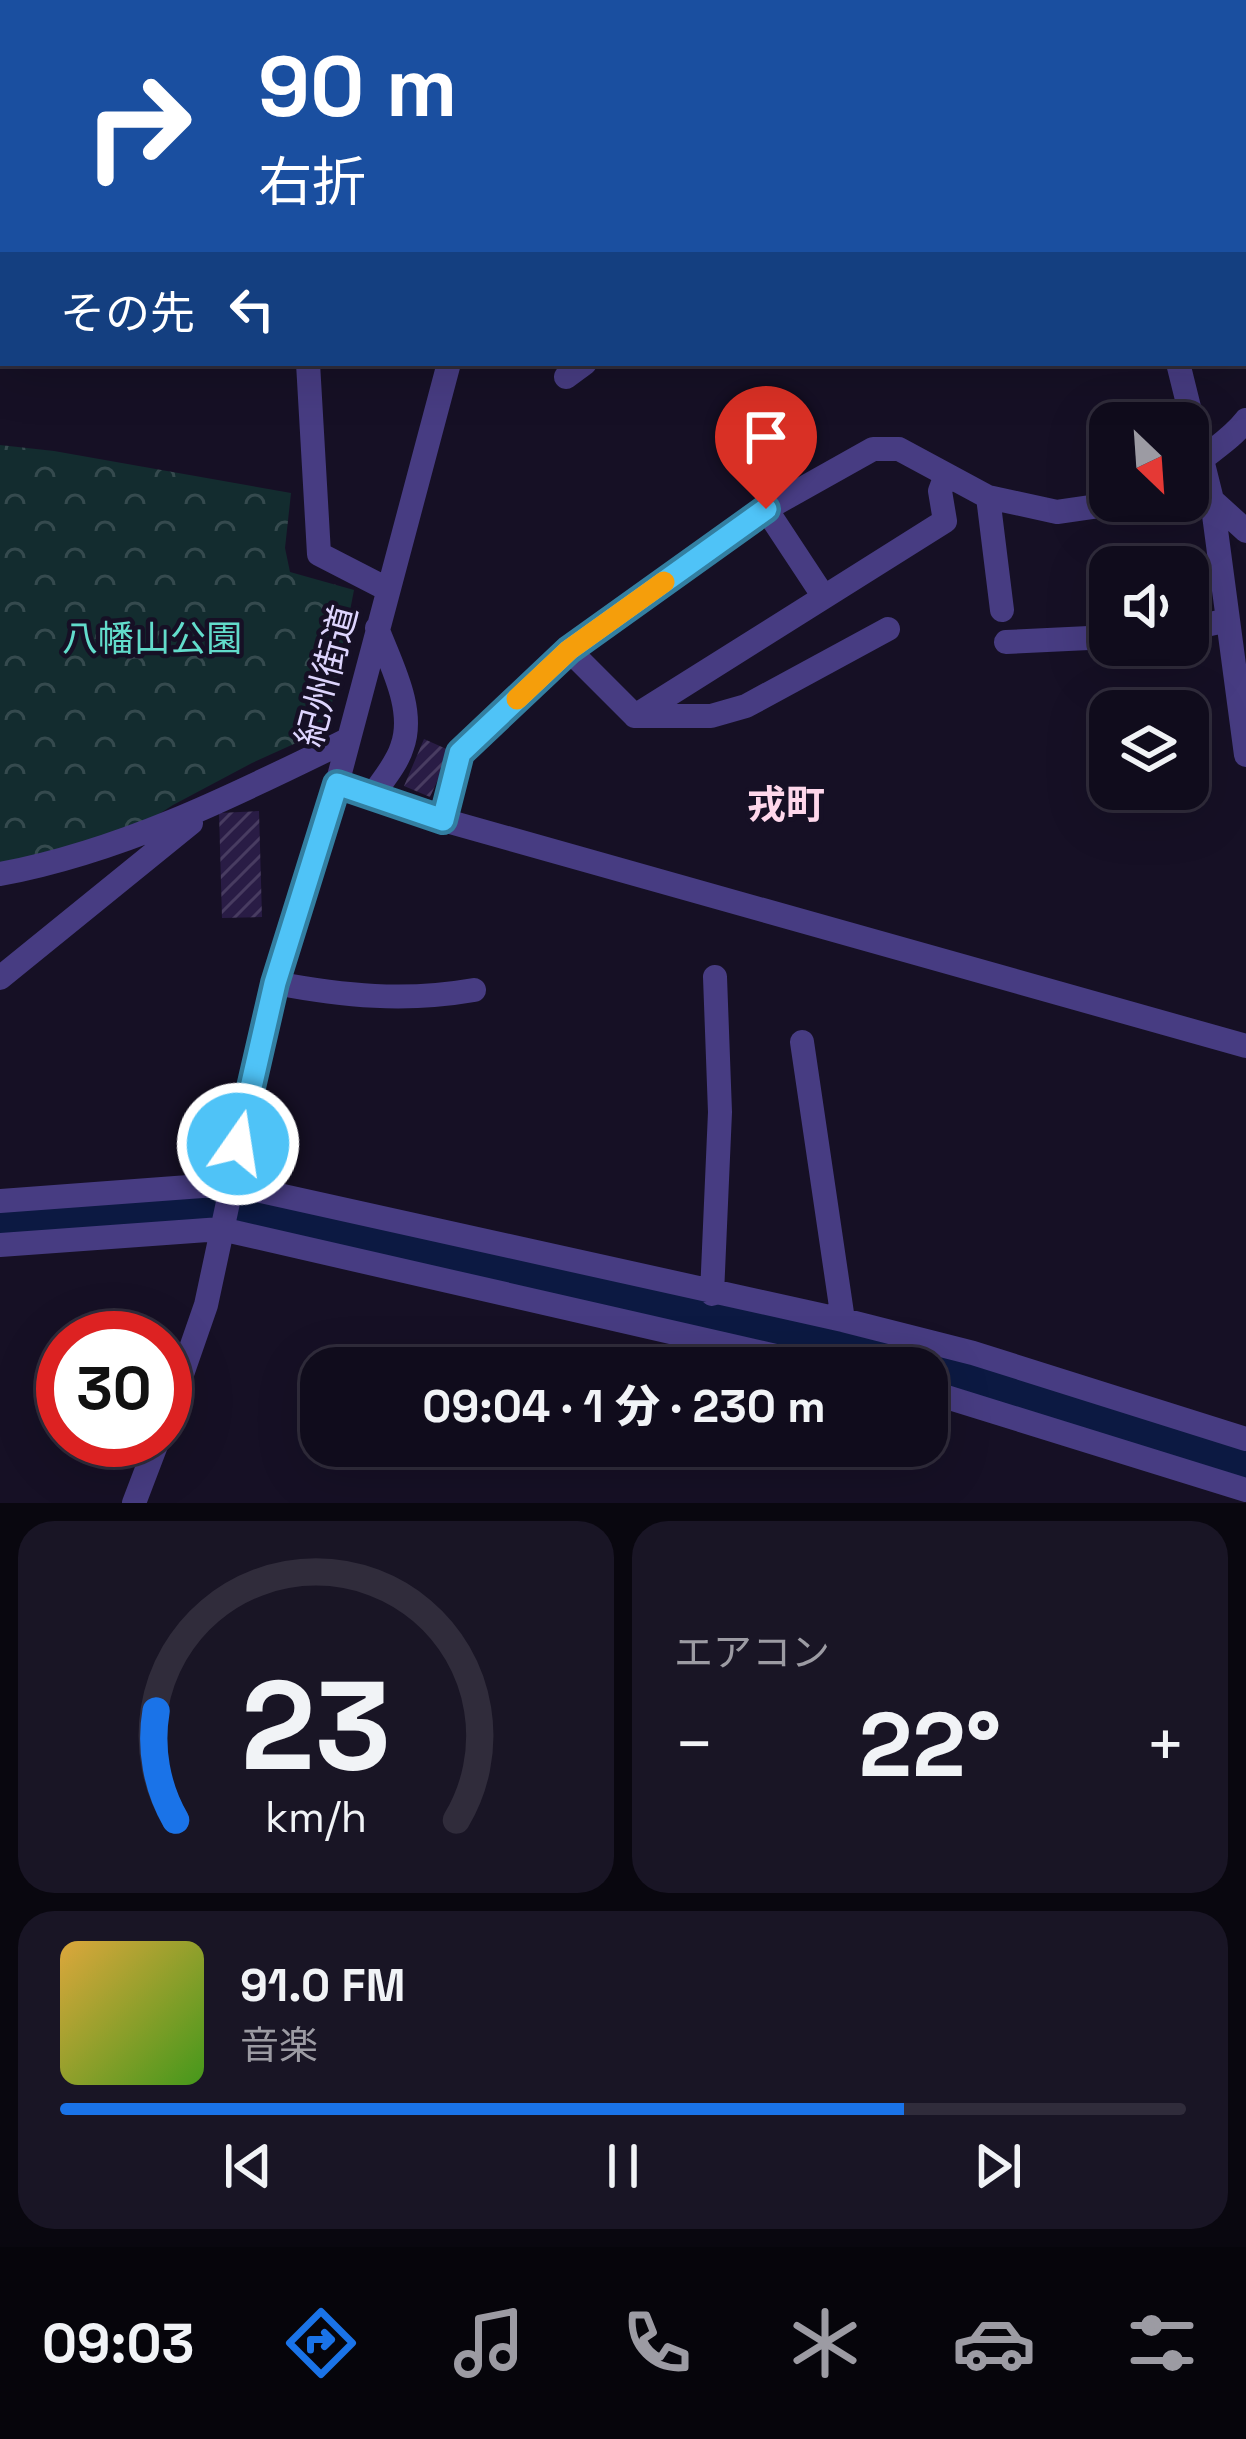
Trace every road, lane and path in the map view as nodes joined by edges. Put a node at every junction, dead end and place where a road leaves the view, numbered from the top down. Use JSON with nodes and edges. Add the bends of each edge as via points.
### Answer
{"nodes":[{"id":1,"x":308,"y":366,"type":"edge"},
{"id":2,"x":448,"y":366,"type":"edge"},
{"id":3,"x":1179,"y":366,"type":"edge"},
{"id":4,"x":1185,"y":402,"type":"edge"},
{"id":5,"x":1246,"y":420,"type":"edge"},
{"id":6,"x":1209,"y":455,"type":"edge"},
{"id":7,"x":946,"y":475,"type":"junction"},
{"id":8,"x":1209,"y":493,"type":"edge"},
{"id":9,"x":988,"y":497,"type":"junction"},
{"id":10,"x":1212,"y":500,"type":"junction"},
{"id":11,"x":1089,"y":507,"type":"edge"},
{"id":12,"x":766,"y":509,"type":"junction"},
{"id":13,"x":1246,"y":531,"type":"edge"},
{"id":14,"x":387,"y":589,"type":"junction"},
{"id":15,"x":824,"y":597,"type":"junction"},
{"id":16,"x":1002,"y":610,"type":"dead end"},
{"id":17,"x":1228,"y":620,"type":"junction"},
{"id":18,"x":1209,"y":624,"type":"edge"},
{"id":19,"x":377,"y":628,"type":"junction"},
{"id":20,"x":888,"y":629,"type":"dead end"},
{"id":21,"x":1089,"y":638,"type":"edge"},
{"id":22,"x":1006,"y":642,"type":"dead end"},
{"id":23,"x":569,"y":650,"type":"junction"},
{"id":24,"x":635,"y":716,"type":"junction"},
{"id":25,"x":346,"y":740,"type":"junction"},
{"id":26,"x":1246,"y":755,"type":"edge"},
{"id":27,"x":337,"y":784,"type":"junction"},
{"id":28,"x":372,"y":796,"type":"junction"},
{"id":29,"x":212,"y":806,"type":"junction"},
{"id":30,"x":443,"y":820,"type":"junction"},
{"id":31,"x":0,"y":874,"type":"edge"},
{"id":32,"x":716,"y":976,"type":"dead end"},
{"id":33,"x":0,"y":978,"type":"edge"},
{"id":34,"x":275,"y":983,"type":"junction"},
{"id":35,"x":474,"y":990,"type":"dead end"},
{"id":36,"x":802,"y":1042,"type":"dead end"},
{"id":37,"x":1246,"y":1046,"type":"edge"},
{"id":38,"x":228,"y":1191,"type":"junction"},
{"id":39,"x":0,"y":1201,"type":"edge"},
{"id":40,"x":222,"y":1226,"type":"junction"},
{"id":41,"x":0,"y":1245,"type":"edge"},
{"id":42,"x":712,"y":1294,"type":"junction"},
{"id":43,"x":843,"y":1320,"type":"junction"},
{"id":44,"x":192,"y":1345,"type":"edge"},
{"id":45,"x":738,"y":1347,"type":"edge"},
{"id":46,"x":948,"y":1398,"type":"edge"},
{"id":47,"x":1246,"y":1438,"type":"edge"},
{"id":48,"x":148,"y":1467,"type":"edge"},
{"id":49,"x":1246,"y":1490,"type":"edge"},
{"id":50,"x":134,"y":1503,"type":"edge"}],
"edges":[{"from":1,"to":14,"type":"street","via":[[319,554]]},
{"from":2,"to":14,"type":"street","name":"紀州街道"},
{"from":3,"to":4,"type":"street"},
{"from":5,"to":6,"type":"street"},
{"from":7,"to":9,"type":"street"},
{"from":7,"to":12,"type":"street","via":[[899,449],[873,448]]},
{"from":7,"to":15,"type":"street","via":[[945,521]]},
{"from":8,"to":10,"type":"street"},
{"from":9,"to":11,"type":"street","via":[[1057,512]]},
{"from":9,"to":16,"type":"street"},
{"from":10,"to":13,"type":"street"},
{"from":10,"to":17,"type":"street"},
{"from":12,"to":15,"type":"street"},
{"from":12,"to":23,"type":"street"},
{"from":14,"to":19,"type":"street","name":"紀州街道"},
{"from":15,"to":24,"type":"street"},
{"from":17,"to":18,"type":"street"},
{"from":17,"to":26,"type":"street"},
{"from":19,"to":25,"type":"street","name":"紀州街道"},
{"from":19,"to":28,"type":"street","via":[[407,727]]},
{"from":20,"to":24,"type":"street","via":[[746,706],[711,716]]},
{"from":21,"to":22,"type":"street"},
{"from":23,"to":24,"type":"street"},
{"from":23,"to":30,"type":"street","via":[[460,753]]},
{"from":25,"to":27,"type":"street","name":"紀州街道"},
{"from":25,"to":29,"type":"street"},
{"from":27,"to":28,"type":"street"},
{"from":27,"to":34,"type":"street","name":"紀州街道"},
{"from":28,"to":30,"type":"street"},
{"from":29,"to":31,"type":"street"},
{"from":29,"to":33,"type":"street"},
{"from":30,"to":37,"type":"street"},
{"from":32,"to":42,"type":"street"},
{"from":34,"to":35,"type":"street","via":[[394,999]]},
{"from":34,"to":38,"type":"street","name":"紀州街道"},
{"from":36,"to":43,"type":"street"},
{"from":38,"to":39,"type":"street"},
{"from":38,"to":40,"type":"street","name":"紀州街道"},
{"from":38,"to":42,"type":"street"},
{"from":40,"to":41,"type":"street"},
{"from":40,"to":44,"type":"street","name":"紀州街道"},
{"from":40,"to":45,"type":"street"},
{"from":42,"to":43,"type":"street"},
{"from":43,"to":47,"type":"street"},
{"from":46,"to":49,"type":"street"},
{"from":48,"to":50,"type":"street"}]}
